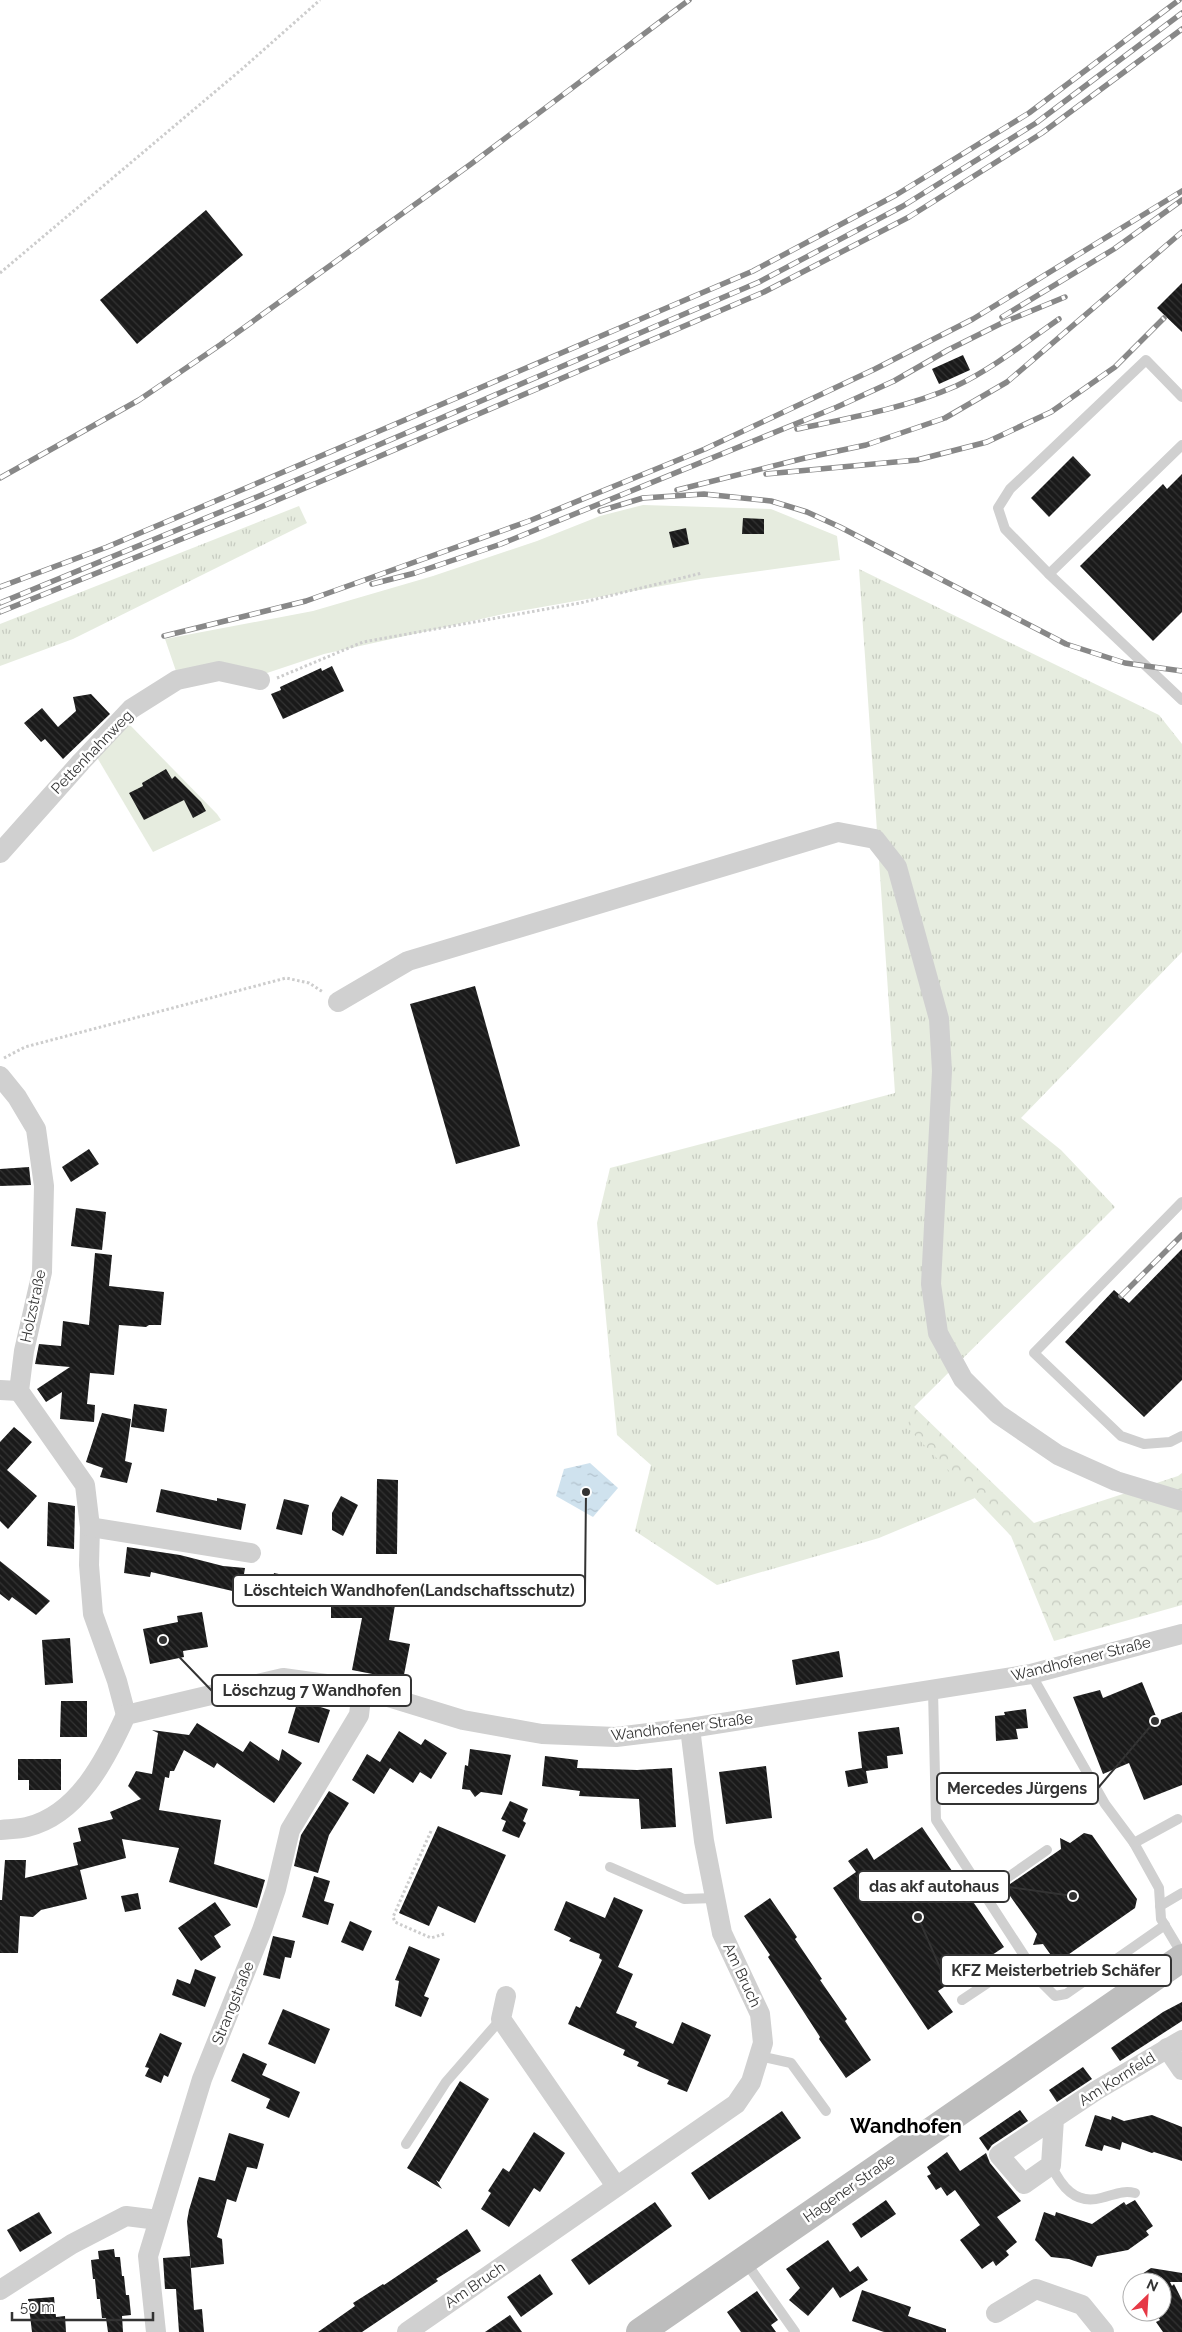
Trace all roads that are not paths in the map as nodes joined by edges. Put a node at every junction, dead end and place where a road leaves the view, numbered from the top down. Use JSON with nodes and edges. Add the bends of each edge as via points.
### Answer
{"nodes":[{"id":1,"x":1182,"y":397,"type":"edge"},
{"id":2,"x":1182,"y":445,"type":"edge"},
{"id":3,"x":1049,"y":574,"type":"junction"},
{"id":4,"x":260,"y":680,"type":"road end"},
{"id":5,"x":1182,"y":700,"type":"edge"},
{"id":6,"x":0,"y":853,"type":"edge"},
{"id":7,"x":338,"y":1002,"type":"road end"},
{"id":8,"x":0,"y":1076,"type":"edge"},
{"id":9,"x":1182,"y":1202,"type":"edge"},
{"id":10,"x":10,"y":1391,"type":"edge"},
{"id":11,"x":1182,"y":1436,"type":"edge"},
{"id":12,"x":1182,"y":1501,"type":"edge"},
{"id":13,"x":90,"y":1527,"type":"junction"},
{"id":14,"x":251,"y":1553,"type":"dead end"},
{"id":15,"x":1182,"y":1634,"type":"edge"},
{"id":16,"x":1031,"y":1674,"type":"junction"},
{"id":17,"x":362,"y":1689,"type":"junction"},
{"id":18,"x":933,"y":1690,"type":"junction"},
{"id":19,"x":126,"y":1715,"type":"junction"},
{"id":20,"x":690,"y":1728,"type":"junction"},
{"id":21,"x":1178,"y":1819,"type":"dead end"},
{"id":22,"x":0,"y":1830,"type":"edge"},
{"id":23,"x":1134,"y":1842,"type":"junction"},
{"id":24,"x":1047,"y":1850,"type":"dead end"},
{"id":25,"x":610,"y":1867,"type":"dead end"},
{"id":26,"x":1182,"y":1893,"type":"edge"},
{"id":27,"x":984,"y":1894,"type":"junction"},
{"id":28,"x":715,"y":1898,"type":"junction"},
{"id":29,"x":1160,"y":1906,"type":"junction"},
{"id":30,"x":1165,"y":1925,"type":"junction"},
{"id":31,"x":1182,"y":1956,"type":"edge"},
{"id":32,"x":1025,"y":1958,"type":"junction"},
{"id":33,"x":506,"y":1996,"type":"dead end"},
{"id":34,"x":962,"y":2000,"type":"dead end"},
{"id":35,"x":501,"y":2019,"type":"junction"},
{"id":36,"x":1175,"y":2044,"type":"edge"},
{"id":37,"x":759,"y":2056,"type":"junction"},
{"id":38,"x":1182,"y":2070,"type":"edge"},
{"id":39,"x":826,"y":2111,"type":"dead end"},
{"id":40,"x":1054,"y":2120,"type":"junction"},
{"id":41,"x":406,"y":2144,"type":"dead end"},
{"id":42,"x":1051,"y":2165,"type":"junction"},
{"id":43,"x":616,"y":2186,"type":"junction"},
{"id":44,"x":1136,"y":2193,"type":"dead end"},
{"id":45,"x":158,"y":2220,"type":"junction"},
{"id":46,"x":745,"y":2260,"type":"junction"},
{"id":47,"x":0,"y":2290,"type":"edge"},
{"id":48,"x":996,"y":2313,"type":"dead end"},
{"id":49,"x":156,"y":2332,"type":"edge"},
{"id":50,"x":407,"y":2332,"type":"edge"},
{"id":51,"x":640,"y":2332,"type":"edge"},
{"id":52,"x":795,"y":2332,"type":"edge"},
{"id":53,"x":1104,"y":2332,"type":"edge"}],
"edges":[{"from":1,"to":3,"type":"lane","via":[[1146,360],[1010,489],[998,508],[1005,529]]},
{"from":2,"to":3,"type":"lane"},
{"from":3,"to":5,"type":"lane"},
{"from":4,"to":6,"type":"street","name":"Pettenhahnweg","via":[[219,672],[177,680],[132,709]]},
{"from":7,"to":12,"type":"street","via":[[408,961],[838,832],[875,839],[897,867],[939,1019],[942,1071],[930,1284],[938,1333],[963,1379],[998,1414],[1058,1455],[1116,1481]]},
{"from":8,"to":10,"type":"street","name":"Holzstraße","via":[[36,1129],[44,1186],[42,1272],[24,1351]]},
{"from":9,"to":11,"type":"lane","via":[[1034,1353],[1121,1436],[1144,1444],[1170,1442]]},
{"from":10,"to":13,"type":"street","name":"Holzstraße","via":[[85,1485]]},
{"from":13,"to":14,"type":"street"},
{"from":13,"to":19,"type":"street","name":"Holzstraße","via":[[93,1614]]},
{"from":15,"to":16,"type":"street","name":"Wandhofener Straße"},
{"from":16,"to":18,"type":"street","name":"Wandhofener Straße"},
{"from":16,"to":23,"type":"lane","via":[[1106,1804]]},
{"from":17,"to":19,"type":"street","name":"Wandhofener Straße","via":[[283,1678]]},
{"from":17,"to":20,"type":"street","name":"Wandhofener Straße","via":[[463,1720],[542,1734],[616,1737]]},
{"from":17,"to":45,"type":"street","name":"Strangstraße","via":[[359,1715],[290,1830],[271,1905],[202,2079]]},
{"from":18,"to":20,"type":"street","name":"Wandhofener Straße"},
{"from":18,"to":27,"type":"lane","via":[[936,1820]]},
{"from":19,"to":22,"type":"street","via":[[110,1750],[78,1796],[54,1816],[27,1827]]},
{"from":20,"to":28,"type":"street","name":"Am Bruch","via":[[704,1841]]},
{"from":21,"to":23,"type":"lane"},
{"from":23,"to":29,"type":"lane","via":[[1159,1888]]},
{"from":24,"to":27,"type":"lane"},
{"from":25,"to":28,"type":"lane","via":[[684,1899]]},
{"from":26,"to":29,"type":"lane"},
{"from":27,"to":32,"type":"lane"},
{"from":28,"to":37,"type":"street","name":"Am Bruch","via":[[722,1933],[760,2014],[763,2042]]},
{"from":29,"to":30,"type":"lane"},
{"from":30,"to":31,"type":"lane"},
{"from":30,"to":32,"type":"lane","via":[[1066,1994],[1055,1996]]},
{"from":31,"to":46,"type":"main road","name":"Hagener Straße"},
{"from":32,"to":34,"type":"lane"},
{"from":33,"to":35,"type":"street"},
{"from":35,"to":41,"type":"lane","via":[[446,2082]]},
{"from":35,"to":43,"type":"street"},
{"from":36,"to":38,"type":"street"},
{"from":36,"to":40,"type":"street","name":"Am Kornfeld","via":[[1097,2090]]},
{"from":37,"to":39,"type":"lane","via":[[791,2063]]},
{"from":37,"to":43,"type":"street","name":"Am Bruch","via":[[752,2082],[736,2104]]},
{"from":40,"to":42,"type":"street"},
{"from":40,"to":42,"type":"street","name":"Am Kornfeld","via":[[999,2154],[1024,2184]]},
{"from":42,"to":44,"type":"lane","via":[[1060,2185],[1090,2201],[1126,2191]]},
{"from":43,"to":50,"type":"street","name":"Am Bruch"},
{"from":45,"to":47,"type":"street","via":[[126,2216],[72,2244]]},
{"from":45,"to":49,"type":"street","name":"Strangstraße","via":[[148,2256]]},
{"from":46,"to":51,"type":"main road","name":"Hagener Straße"},
{"from":46,"to":52,"type":"lane"},
{"from":48,"to":53,"type":"street","via":[[1036,2289],[1082,2305]]}]}
